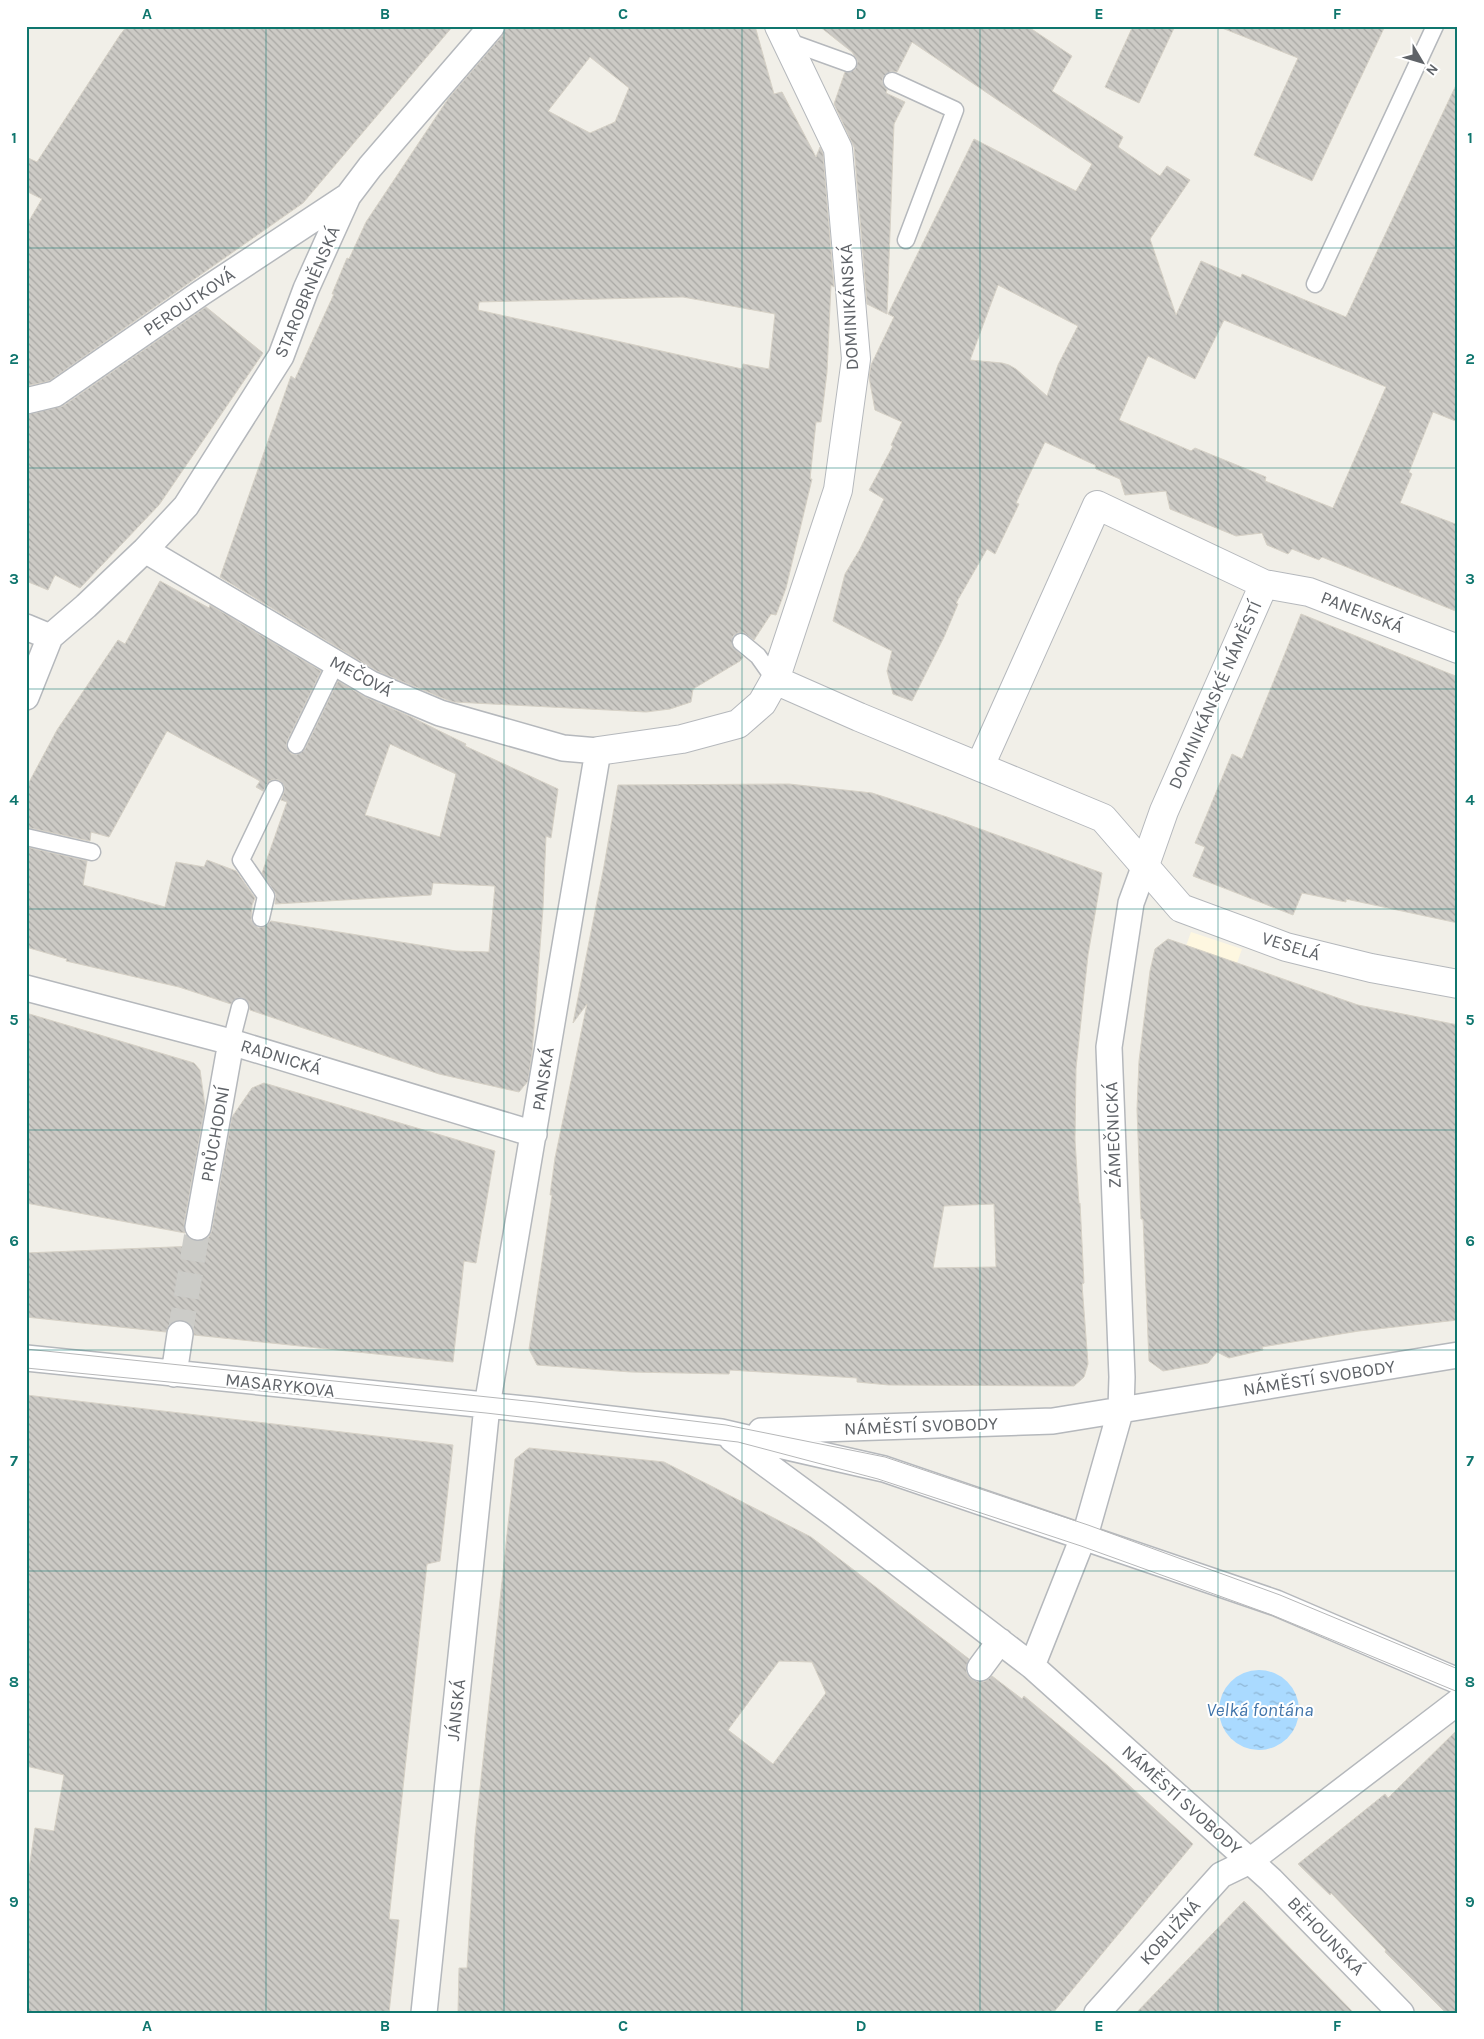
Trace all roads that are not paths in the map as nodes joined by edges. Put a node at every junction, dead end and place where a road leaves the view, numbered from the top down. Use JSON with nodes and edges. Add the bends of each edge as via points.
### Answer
{"nodes":[{"id":1,"x":492,"y":26,"type":"edge"},
{"id":2,"x":1435,"y":26,"type":"edge"},
{"id":3,"x":783,"y":34,"type":"edge"},
{"id":4,"x":848,"y":63,"type":"dead end"},
{"id":5,"x":892,"y":81,"type":"dead end"},
{"id":6,"x":348,"y":196,"type":"junction"},
{"id":7,"x":906,"y":240,"type":"dead end"},
{"id":8,"x":1315,"y":284,"type":"dead end"},
{"id":9,"x":26,"y":401,"type":"edge"},
{"id":10,"x":145,"y":550,"type":"junction"},
{"id":11,"x":1264,"y":584,"type":"junction"},
{"id":12,"x":26,"y":628,"type":"edge"},
{"id":13,"x":50,"y":637,"type":"junction"},
{"id":14,"x":742,"y":642,"type":"dead end"},
{"id":15,"x":1458,"y":649,"type":"edge"},
{"id":16,"x":336,"y":663,"type":"junction"},
{"id":17,"x":776,"y":680,"type":"junction"},
{"id":18,"x":26,"y":696,"type":"edge"},
{"id":19,"x":296,"y":745,"type":"dead end"},
{"id":20,"x":598,"y":751,"type":"junction"},
{"id":21,"x":980,"y":766,"type":"junction"},
{"id":22,"x":275,"y":789,"type":"dead end"},
{"id":23,"x":26,"y":837,"type":"edge"},
{"id":24,"x":92,"y":852,"type":"dead end"},
{"id":25,"x":1145,"y":865,"type":"junction"},
{"id":26,"x":261,"y":918,"type":"dead end"},
{"id":27,"x":1458,"y":984,"type":"edge"},
{"id":28,"x":26,"y":988,"type":"edge"},
{"id":29,"x":240,"y":1007,"type":"dead end"},
{"id":30,"x":231,"y":1042,"type":"junction"},
{"id":31,"x":534,"y":1134,"type":"junction"},
{"id":32,"x":198,"y":1227,"type":"tunnel mouth"},
{"id":33,"x":180,"y":1334,"type":"tunnel mouth"},
{"id":34,"x":1458,"y":1356,"type":"edge"},
{"id":35,"x":26,"y":1358,"type":"edge"},
{"id":36,"x":174,"y":1374,"type":"junction"},
{"id":37,"x":487,"y":1406,"type":"junction"},
{"id":38,"x":1121,"y":1409,"type":"junction"},
{"id":39,"x":534,"y":1410,"type":"joint"},
{"id":40,"x":721,"y":1432,"type":"junction"},
{"id":41,"x":1084,"y":1537,"type":"junction"},
{"id":42,"x":1000,"y":1641,"type":"junction"},
{"id":43,"x":1032,"y":1666,"type":"junction"},
{"id":44,"x":980,"y":1668,"type":"dead end"},
{"id":45,"x":1458,"y":1681,"type":"edge"},
{"id":46,"x":1458,"y":1702,"type":"edge"},
{"id":47,"x":1250,"y":1861,"type":"junction"},
{"id":48,"x":424,"y":2013,"type":"edge"},
{"id":49,"x":1097,"y":2013,"type":"edge"},
{"id":50,"x":1401,"y":2013,"type":"edge"}],
"edges":[{"from":1,"to":6,"type":"street","name":"STAROBRNĚNSKÁ"},
{"from":2,"to":8,"type":"lane"},
{"from":3,"to":4,"type":"lane"},
{"from":3,"to":17,"type":"street","name":"DOMINIKÁNSKÁ","via":[[838,149],[856,359],[838,490]]},
{"from":5,"to":7,"type":"lane","via":[[955,110]]},
{"from":6,"to":9,"type":"street","name":"PEROUTKOVÁ","via":[[55,394]]},
{"from":6,"to":10,"type":"street","name":"STAROBRNĚNSKÁ","via":[[306,289],[282,356],[186,506]]},
{"from":10,"to":13,"type":"street","name":"STAROBRNĚNSKÁ"},
{"from":10,"to":16,"type":"street","name":"MEČOVÁ"},
{"from":11,"to":15,"type":"street","name":"PANENSKÁ","via":[[1309,592]]},
{"from":11,"to":21,"type":"street","name":"DOMINIKÁNSKÉ NÁMĚSTÍ","via":[[1097,505]]},
{"from":11,"to":25,"type":"street","name":"DOMINIKÁNSKÉ NÁMĚSTÍ","via":[[1164,812]]},
{"from":12,"to":13,"type":"street"},
{"from":13,"to":18,"type":"street"},
{"from":14,"to":17,"type":"lane","via":[[758,656]]},
{"from":16,"to":19,"type":"lane"},
{"from":16,"to":20,"type":"street","name":"MEČOVÁ","via":[[371,684],[440,713],[562,748]]},
{"from":17,"to":20,"type":"street","via":[[762,703],[738,724],[682,739]]},
{"from":17,"to":21,"type":"street"},
{"from":20,"to":31,"type":"street","name":"PANSKÁ"},
{"from":21,"to":25,"type":"street","via":[[1103,818]]},
{"from":22,"to":26,"type":"lane","via":[[241,860],[266,896]]},
{"from":23,"to":24,"type":"lane"},
{"from":25,"to":27,"type":"street","name":"VESELÁ","via":[[1181,908],[1286,947],[1371,968]]},
{"from":25,"to":38,"type":"street","name":"ZÁMEČNICKÁ","via":[[1131,903],[1110,1046]]},
{"from":28,"to":30,"type":"street","name":"RADNICKÁ"},
{"from":29,"to":30,"type":"lane"},
{"from":30,"to":31,"type":"street","name":"RADNICKÁ"},
{"from":30,"to":32,"type":"street","name":"PRŮCHODNÍ"},
{"from":31,"to":37,"type":"street","name":"PANSKÁ"},
{"from":33,"to":36,"type":"street"},
{"from":34,"to":38,"type":"street","name":"NÁMĚSTÍ SVOBODY"},
{"from":35,"to":36,"type":"street","name":"MASARYKOVA"},
{"from":36,"to":37,"type":"street","name":"MASARYKOVA"},
{"from":37,"to":39,"type":"street","name":"MASARYKOVA"},
{"from":37,"to":48,"type":"street","name":"JÁNSKÁ"},
{"from":38,"to":40,"type":"street","name":"NÁMĚSTÍ SVOBODY","via":[[1053,1421]]},
{"from":38,"to":41,"type":"street"},
{"from":39,"to":40,"type":"street","name":"NÁMĚSTÍ SVOBODY"},
{"from":40,"to":41,"type":"street","name":"NÁMĚSTÍ SVOBODY","via":[[884,1469]]},
{"from":40,"to":42,"type":"street","name":"NÁMĚSTÍ SVOBODY","via":[[836,1515]]},
{"from":41,"to":43,"type":"street"},
{"from":41,"to":45,"type":"street","name":"NÁMĚSTÍ SVOBODY","via":[[1276,1604]]},
{"from":42,"to":43,"type":"street","name":"NÁMĚSTÍ SVOBODY"},
{"from":42,"to":44,"type":"street"},
{"from":43,"to":47,"type":"street","name":"NÁMĚSTÍ SVOBODY"},
{"from":46,"to":47,"type":"street","name":"NÁMĚSTÍ SVOBODY"},
{"from":47,"to":49,"type":"street","name":"KOBLIŽNÁ","via":[[1221,1875]]},
{"from":47,"to":50,"type":"street","name":"BĚHOUNSKÁ"}]}
